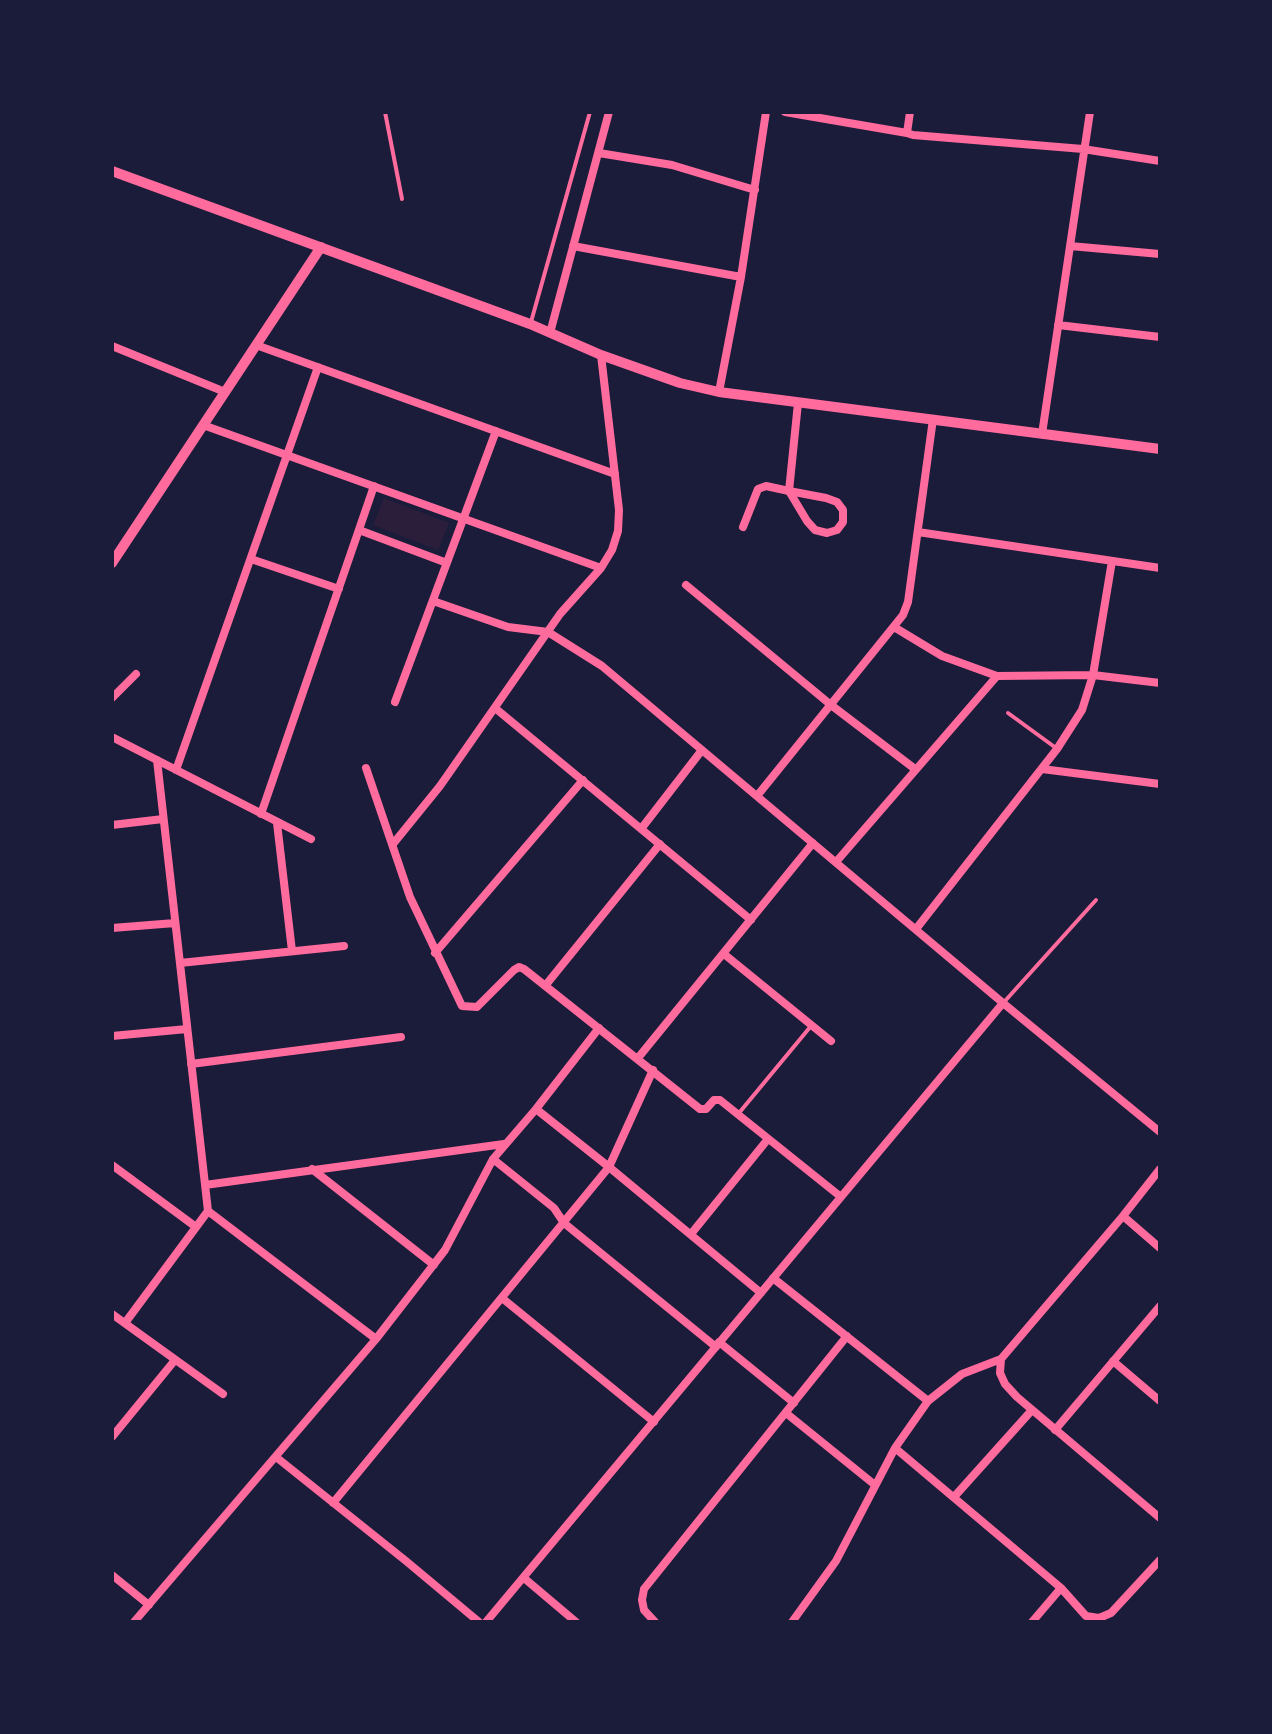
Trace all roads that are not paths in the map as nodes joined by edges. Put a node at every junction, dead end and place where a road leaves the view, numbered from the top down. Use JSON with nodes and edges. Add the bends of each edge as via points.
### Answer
{"nodes":[{"id":1,"x":385,"y":112,"type":"edge"},
{"id":2,"x":590,"y":112,"type":"edge"},
{"id":3,"x":609,"y":112,"type":"edge"},
{"id":4,"x":766,"y":112,"type":"edge"},
{"id":5,"x":785,"y":112,"type":"edge"},
{"id":6,"x":910,"y":112,"type":"edge"},
{"id":7,"x":1090,"y":112,"type":"edge"},
{"id":8,"x":907,"y":133,"type":"junction"},
{"id":9,"x":1083,"y":149,"type":"junction"},
{"id":10,"x":599,"y":153,"type":"junction"},
{"id":11,"x":1160,"y":161,"type":"edge"},
{"id":12,"x":112,"y":171,"type":"edge"},
{"id":13,"x":755,"y":190,"type":"junction"},
{"id":14,"x":402,"y":199,"type":"dead end"},
{"id":15,"x":573,"y":246,"type":"junction"},
{"id":16,"x":1070,"y":246,"type":"junction"},
{"id":17,"x":321,"y":247,"type":"junction"},
{"id":18,"x":1160,"y":254,"type":"edge"},
{"id":19,"x":741,"y":277,"type":"junction"},
{"id":20,"x":530,"y":324,"type":"junction"},
{"id":21,"x":1058,"y":325,"type":"junction"},
{"id":22,"x":550,"y":333,"type":"junction"},
{"id":23,"x":1160,"y":337,"type":"edge"},
{"id":24,"x":256,"y":345,"type":"junction"},
{"id":25,"x":112,"y":346,"type":"edge"},
{"id":26,"x":601,"y":355,"type":"junction"},
{"id":27,"x":318,"y":367,"type":"junction"},
{"id":28,"x":225,"y":392,"type":"junction"},
{"id":29,"x":719,"y":392,"type":"junction"},
{"id":30,"x":798,"y":403,"type":"junction"},
{"id":31,"x":933,"y":419,"type":"junction"},
{"id":32,"x":203,"y":425,"type":"junction"},
{"id":33,"x":496,"y":431,"type":"junction"},
{"id":34,"x":1042,"y":434,"type":"junction"},
{"id":35,"x":1160,"y":449,"type":"edge"},
{"id":36,"x":287,"y":455,"type":"junction"},
{"id":37,"x":615,"y":474,"type":"junction"},
{"id":38,"x":374,"y":486,"type":"junction"},
{"id":39,"x":789,"y":491,"type":"junction"},
{"id":40,"x":463,"y":518,"type":"junction"},
{"id":41,"x":743,"y":527,"type":"dead end"},
{"id":42,"x":359,"y":530,"type":"junction"},
{"id":43,"x":918,"y":532,"type":"junction"},
{"id":44,"x":251,"y":559,"type":"junction"},
{"id":45,"x":1112,"y":561,"type":"junction"},
{"id":46,"x":112,"y":563,"type":"edge"},
{"id":47,"x":447,"y":563,"type":"junction"},
{"id":48,"x":601,"y":568,"type":"junction"},
{"id":49,"x":1160,"y":568,"type":"edge"},
{"id":50,"x":686,"y":585,"type":"dead end"},
{"id":51,"x":339,"y":589,"type":"junction"},
{"id":52,"x":433,"y":601,"type":"junction"},
{"id":53,"x":894,"y":627,"type":"junction"},
{"id":54,"x":548,"y":632,"type":"junction"},
{"id":55,"x":136,"y":674,"type":"dead end"},
{"id":56,"x":1093,"y":675,"type":"junction"},
{"id":57,"x":997,"y":676,"type":"junction"},
{"id":58,"x":1160,"y":683,"type":"edge"},
{"id":59,"x":112,"y":698,"type":"edge"},
{"id":60,"x":395,"y":702,"type":"dead end"},
{"id":61,"x":831,"y":705,"type":"junction"},
{"id":62,"x":495,"y":708,"type":"junction"},
{"id":63,"x":1008,"y":713,"type":"dead end"},
{"id":64,"x":112,"y":737,"type":"edge"},
{"id":65,"x":1057,"y":749,"type":"junction"},
{"id":66,"x":702,"y":750,"type":"junction"},
{"id":67,"x":157,"y":760,"type":"junction"},
{"id":68,"x":366,"y":768,"type":"dead end"},
{"id":69,"x":915,"y":769,"type":"junction"},
{"id":70,"x":1042,"y":769,"type":"junction"},
{"id":71,"x":176,"y":770,"type":"junction"},
{"id":72,"x":583,"y":780,"type":"junction"},
{"id":73,"x":1160,"y":784,"type":"edge"},
{"id":74,"x":757,"y":796,"type":"junction"},
{"id":75,"x":261,"y":814,"type":"junction"},
{"id":76,"x":163,"y":819,"type":"junction"},
{"id":77,"x":277,"y":823,"type":"junction"},
{"id":78,"x":112,"y":825,"type":"edge"},
{"id":79,"x":641,"y":829,"type":"junction"},
{"id":80,"x":311,"y":839,"type":"dead end"},
{"id":81,"x":813,"y":843,"type":"junction"},
{"id":82,"x":393,"y":844,"type":"junction"},
{"id":83,"x":660,"y":844,"type":"junction"},
{"id":84,"x":836,"y":862,"type":"junction"},
{"id":85,"x":1096,"y":900,"type":"dead end"},
{"id":86,"x":751,"y":920,"type":"junction"},
{"id":87,"x":175,"y":923,"type":"junction"},
{"id":88,"x":112,"y":928,"type":"edge"},
{"id":89,"x":916,"y":929,"type":"junction"},
{"id":90,"x":344,"y":946,"type":"dead end"},
{"id":91,"x":292,"y":951,"type":"junction"},
{"id":92,"x":435,"y":953,"type":"junction"},
{"id":93,"x":724,"y":954,"type":"junction"},
{"id":94,"x":180,"y":963,"type":"junction"},
{"id":95,"x":545,"y":986,"type":"junction"},
{"id":96,"x":1003,"y":1003,"type":"junction"},
{"id":97,"x":811,"y":1026,"type":"junction"},
{"id":98,"x":599,"y":1028,"type":"junction"},
{"id":99,"x":187,"y":1029,"type":"junction"},
{"id":100,"x":112,"y":1036,"type":"edge"},
{"id":101,"x":401,"y":1037,"type":"dead end"},
{"id":102,"x":831,"y":1041,"type":"dead end"},
{"id":103,"x":638,"y":1058,"type":"junction"},
{"id":104,"x":191,"y":1064,"type":"junction"},
{"id":105,"x":653,"y":1070,"type":"junction"},
{"id":106,"x":536,"y":1109,"type":"junction"},
{"id":107,"x":737,"y":1114,"type":"junction"},
{"id":108,"x":1160,"y":1132,"type":"edge"},
{"id":109,"x":768,"y":1139,"type":"junction"},
{"id":110,"x":504,"y":1144,"type":"junction"},
{"id":111,"x":493,"y":1159,"type":"junction"},
{"id":112,"x":112,"y":1165,"type":"edge"},
{"id":113,"x":609,"y":1167,"type":"junction"},
{"id":114,"x":312,"y":1169,"type":"junction"},
{"id":115,"x":1160,"y":1169,"type":"edge"},
{"id":116,"x":205,"y":1185,"type":"junction"},
{"id":117,"x":841,"y":1197,"type":"junction"},
{"id":118,"x":208,"y":1211,"type":"junction"},
{"id":119,"x":1123,"y":1216,"type":"junction"},
{"id":120,"x":564,"y":1223,"type":"junction"},
{"id":121,"x":196,"y":1227,"type":"junction"},
{"id":122,"x":691,"y":1234,"type":"junction"},
{"id":123,"x":1160,"y":1248,"type":"edge"},
{"id":124,"x":434,"y":1265,"type":"junction"},
{"id":125,"x":773,"y":1278,"type":"junction"},
{"id":126,"x":761,"y":1293,"type":"junction"},
{"id":127,"x":502,"y":1298,"type":"junction"},
{"id":128,"x":1160,"y":1306,"type":"edge"},
{"id":129,"x":112,"y":1314,"type":"edge"},
{"id":130,"x":125,"y":1323,"type":"junction"},
{"id":131,"x":847,"y":1336,"type":"junction"},
{"id":132,"x":376,"y":1339,"type":"junction"},
{"id":133,"x":718,"y":1345,"type":"junction"},
{"id":134,"x":1001,"y":1359,"type":"junction"},
{"id":135,"x":175,"y":1360,"type":"junction"},
{"id":136,"x":1113,"y":1361,"type":"junction"},
{"id":137,"x":223,"y":1394,"type":"dead end"},
{"id":138,"x":928,"y":1401,"type":"junction"},
{"id":139,"x":1160,"y":1401,"type":"edge"},
{"id":140,"x":794,"y":1403,"type":"junction"},
{"id":141,"x":1032,"y":1410,"type":"junction"},
{"id":142,"x":786,"y":1413,"type":"junction"},
{"id":143,"x":654,"y":1422,"type":"junction"},
{"id":144,"x":1055,"y":1430,"type":"junction"},
{"id":145,"x":112,"y":1437,"type":"edge"},
{"id":146,"x":895,"y":1448,"type":"junction"},
{"id":147,"x":276,"y":1457,"type":"junction"},
{"id":148,"x":875,"y":1485,"type":"junction"},
{"id":149,"x":954,"y":1497,"type":"junction"},
{"id":150,"x":333,"y":1503,"type":"junction"},
{"id":151,"x":1160,"y":1518,"type":"edge"},
{"id":152,"x":1160,"y":1560,"type":"edge"},
{"id":153,"x":112,"y":1575,"type":"edge"},
{"id":154,"x":524,"y":1578,"type":"junction"},
{"id":155,"x":1061,"y":1588,"type":"junction"},
{"id":156,"x":149,"y":1605,"type":"junction"},
{"id":157,"x":134,"y":1622,"type":"edge"},
{"id":158,"x":479,"y":1622,"type":"edge"},
{"id":159,"x":486,"y":1622,"type":"edge"},
{"id":160,"x":576,"y":1622,"type":"edge"},
{"id":161,"x":655,"y":1622,"type":"edge"},
{"id":162,"x":792,"y":1622,"type":"edge"},
{"id":163,"x":1032,"y":1622,"type":"edge"}],
"edges":[{"from":1,"to":14,"type":"lane"},
{"from":2,"to":20,"type":"lane"},
{"from":3,"to":10,"type":"street"},
{"from":4,"to":13,"type":"street"},
{"from":5,"to":8,"type":"street"},
{"from":6,"to":8,"type":"street"},
{"from":7,"to":9,"type":"street"},
{"from":8,"to":9,"type":"street"},
{"from":9,"to":11,"type":"street"},
{"from":9,"to":16,"type":"street"},
{"from":10,"to":13,"type":"street","via":[[672,165]]},
{"from":10,"to":15,"type":"street"},
{"from":12,"to":17,"type":"street"},
{"from":13,"to":19,"type":"street"},
{"from":15,"to":19,"type":"street"},
{"from":15,"to":22,"type":"street"},
{"from":16,"to":18,"type":"street"},
{"from":16,"to":21,"type":"street"},
{"from":17,"to":20,"type":"street"},
{"from":17,"to":24,"type":"street"},
{"from":19,"to":29,"type":"street"},
{"from":20,"to":22,"type":"street"},
{"from":21,"to":23,"type":"street"},
{"from":21,"to":34,"type":"street"},
{"from":22,"to":26,"type":"street"},
{"from":24,"to":27,"type":"street"},
{"from":24,"to":28,"type":"street"},
{"from":25,"to":28,"type":"street"},
{"from":26,"to":29,"type":"street"},
{"from":26,"to":37,"type":"street"},
{"from":27,"to":33,"type":"street"},
{"from":27,"to":36,"type":"street"},
{"from":28,"to":32,"type":"street"},
{"from":29,"to":30,"type":"street"},
{"from":30,"to":31,"type":"street"},
{"from":30,"to":39,"type":"street"},
{"from":31,"to":34,"type":"street"},
{"from":31,"to":43,"type":"street"},
{"from":32,"to":36,"type":"street"},
{"from":32,"to":46,"type":"street"},
{"from":33,"to":37,"type":"street"},
{"from":33,"to":40,"type":"street"},
{"from":34,"to":35,"type":"street"},
{"from":36,"to":38,"type":"street"},
{"from":36,"to":44,"type":"street"},
{"from":37,"to":48,"type":"street","via":[[618,531]]},
{"from":38,"to":40,"type":"street"},
{"from":38,"to":42,"type":"street"},
{"from":39,"to":39,"type":"street","via":[[815,530],[827,533],[843,522],[837,502]]},
{"from":39,"to":41,"type":"street","via":[[758,489]]},
{"from":40,"to":47,"type":"street"},
{"from":40,"to":48,"type":"street"},
{"from":42,"to":47,"type":"street"},
{"from":42,"to":51,"type":"street"},
{"from":43,"to":45,"type":"street"},
{"from":43,"to":53,"type":"street","via":[[908,602]]},
{"from":44,"to":51,"type":"street"},
{"from":44,"to":71,"type":"street"},
{"from":45,"to":49,"type":"street"},
{"from":45,"to":56,"type":"street"},
{"from":47,"to":52,"type":"street"},
{"from":48,"to":54,"type":"street"},
{"from":50,"to":61,"type":"street"},
{"from":51,"to":75,"type":"street"},
{"from":52,"to":54,"type":"street","via":[[508,627]]},
{"from":52,"to":60,"type":"street"},
{"from":53,"to":57,"type":"street","via":[[942,656]]},
{"from":53,"to":61,"type":"street"},
{"from":54,"to":62,"type":"street"},
{"from":54,"to":66,"type":"street","via":[[602,666]]},
{"from":55,"to":59,"type":"street"},
{"from":56,"to":57,"type":"street"},
{"from":56,"to":58,"type":"street"},
{"from":56,"to":65,"type":"street","via":[[1082,710]]},
{"from":57,"to":69,"type":"street"},
{"from":61,"to":69,"type":"street"},
{"from":61,"to":74,"type":"street"},
{"from":62,"to":72,"type":"street"},
{"from":62,"to":82,"type":"street"},
{"from":63,"to":65,"type":"lane"},
{"from":64,"to":67,"type":"street"},
{"from":65,"to":70,"type":"street"},
{"from":66,"to":74,"type":"street"},
{"from":66,"to":79,"type":"street"},
{"from":67,"to":71,"type":"street"},
{"from":67,"to":76,"type":"street"},
{"from":68,"to":82,"type":"street"},
{"from":69,"to":84,"type":"street"},
{"from":70,"to":73,"type":"street"},
{"from":70,"to":89,"type":"street"},
{"from":71,"to":75,"type":"street"},
{"from":72,"to":79,"type":"street"},
{"from":72,"to":92,"type":"street"},
{"from":74,"to":81,"type":"street"},
{"from":75,"to":77,"type":"street"},
{"from":76,"to":78,"type":"street"},
{"from":76,"to":87,"type":"street"},
{"from":77,"to":80,"type":"street"},
{"from":77,"to":91,"type":"street"},
{"from":79,"to":83,"type":"street"},
{"from":81,"to":84,"type":"street"},
{"from":81,"to":86,"type":"street"},
{"from":82,"to":92,"type":"street"},
{"from":83,"to":86,"type":"street"},
{"from":83,"to":95,"type":"street"},
{"from":84,"to":89,"type":"street"},
{"from":85,"to":96,"type":"lane"},
{"from":86,"to":93,"type":"street"},
{"from":87,"to":88,"type":"street"},
{"from":87,"to":94,"type":"street"},
{"from":89,"to":96,"type":"street"},
{"from":90,"to":91,"type":"street"},
{"from":91,"to":94,"type":"street"},
{"from":92,"to":95,"type":"street","via":[[462,1006],[477,1007],[519,967]]},
{"from":93,"to":97,"type":"street"},
{"from":93,"to":103,"type":"street"},
{"from":94,"to":99,"type":"street"},
{"from":95,"to":98,"type":"street"},
{"from":96,"to":108,"type":"street"},
{"from":96,"to":117,"type":"street"},
{"from":97,"to":102,"type":"street"},
{"from":97,"to":107,"type":"lane"},
{"from":98,"to":103,"type":"street"},
{"from":98,"to":106,"type":"street"},
{"from":99,"to":100,"type":"street"},
{"from":99,"to":104,"type":"street"},
{"from":101,"to":104,"type":"street"},
{"from":103,"to":105,"type":"street"},
{"from":104,"to":116,"type":"street"},
{"from":105,"to":107,"type":"street","via":[[700,1109],[717,1099]]},
{"from":105,"to":113,"type":"street"},
{"from":106,"to":110,"type":"street"},
{"from":106,"to":113,"type":"street"},
{"from":107,"to":109,"type":"street"},
{"from":109,"to":117,"type":"street"},
{"from":109,"to":122,"type":"street"},
{"from":110,"to":111,"type":"street"},
{"from":110,"to":114,"type":"street"},
{"from":111,"to":120,"type":"street","via":[[554,1208]]},
{"from":111,"to":124,"type":"street"},
{"from":112,"to":121,"type":"street"},
{"from":113,"to":120,"type":"street"},
{"from":113,"to":122,"type":"street"},
{"from":114,"to":116,"type":"street"},
{"from":114,"to":124,"type":"street"},
{"from":115,"to":119,"type":"street"},
{"from":116,"to":118,"type":"street"},
{"from":117,"to":125,"type":"street"},
{"from":118,"to":121,"type":"street"},
{"from":118,"to":132,"type":"street"},
{"from":119,"to":123,"type":"street"},
{"from":119,"to":134,"type":"street"},
{"from":120,"to":127,"type":"street"},
{"from":120,"to":133,"type":"street"},
{"from":121,"to":130,"type":"street"},
{"from":122,"to":126,"type":"street"},
{"from":124,"to":132,"type":"street"},
{"from":125,"to":126,"type":"street"},
{"from":125,"to":131,"type":"street"},
{"from":126,"to":133,"type":"street"},
{"from":127,"to":143,"type":"street"},
{"from":127,"to":150,"type":"street"},
{"from":128,"to":136,"type":"street"},
{"from":129,"to":130,"type":"street"},
{"from":130,"to":135,"type":"street"},
{"from":131,"to":138,"type":"street"},
{"from":131,"to":140,"type":"street"},
{"from":132,"to":147,"type":"street"},
{"from":133,"to":140,"type":"street"},
{"from":133,"to":143,"type":"street"},
{"from":134,"to":138,"type":"street","via":[[962,1374]]},
{"from":134,"to":141,"type":"street","via":[[1005,1384]]},
{"from":135,"to":137,"type":"street"},
{"from":135,"to":145,"type":"street"},
{"from":136,"to":139,"type":"street"},
{"from":136,"to":144,"type":"street"},
{"from":138,"to":146,"type":"street"},
{"from":140,"to":142,"type":"street"},
{"from":141,"to":144,"type":"street"},
{"from":141,"to":149,"type":"street"},
{"from":142,"to":148,"type":"street"},
{"from":142,"to":161,"type":"street","via":[[644,1589],[644,1610]]},
{"from":143,"to":154,"type":"street"},
{"from":144,"to":151,"type":"street"},
{"from":146,"to":148,"type":"street"},
{"from":146,"to":149,"type":"street"},
{"from":147,"to":150,"type":"street"},
{"from":147,"to":156,"type":"street"},
{"from":148,"to":162,"type":"street","via":[[836,1561]]},
{"from":149,"to":155,"type":"street"},
{"from":150,"to":158,"type":"street"},
{"from":152,"to":155,"type":"street","via":[[1111,1613],[1099,1618],[1086,1616]]},
{"from":153,"to":156,"type":"street"},
{"from":154,"to":159,"type":"street"},
{"from":154,"to":160,"type":"street"},
{"from":155,"to":163,"type":"street"},
{"from":156,"to":157,"type":"street"}]}
